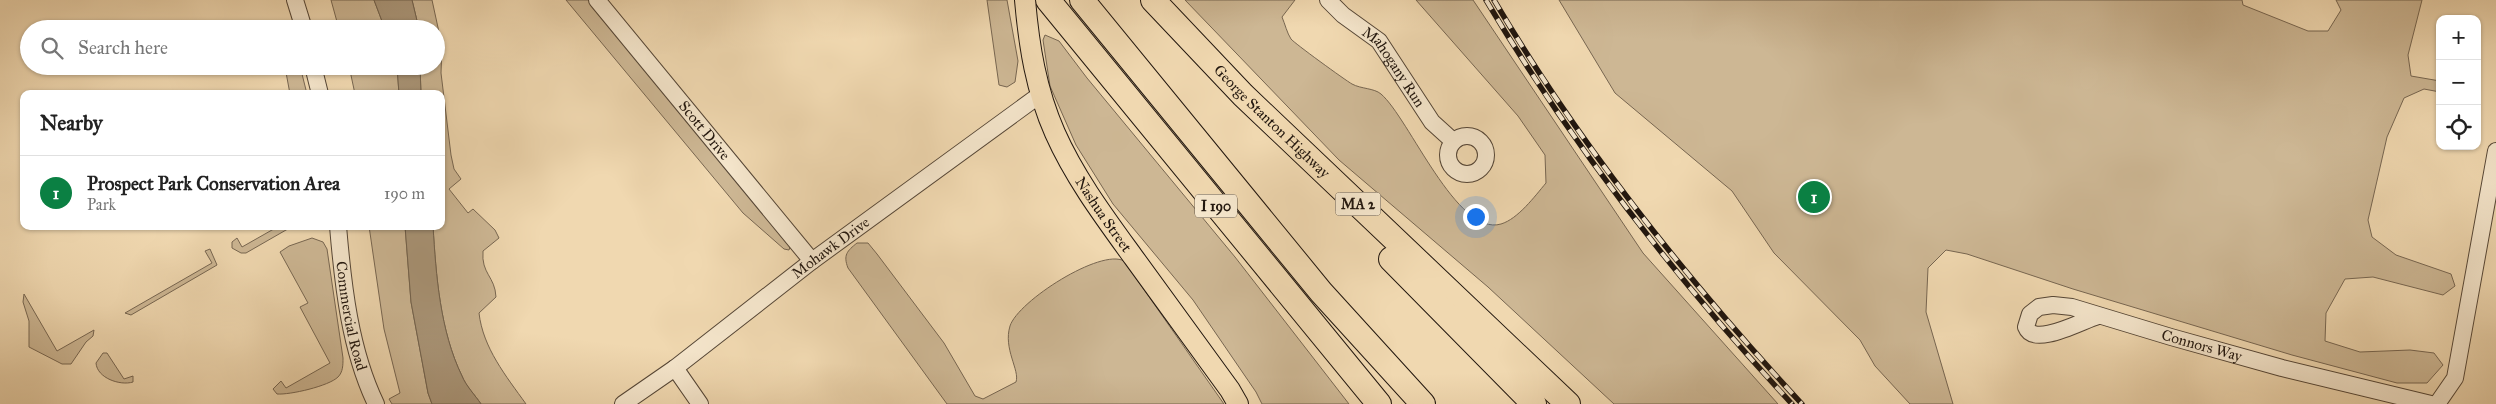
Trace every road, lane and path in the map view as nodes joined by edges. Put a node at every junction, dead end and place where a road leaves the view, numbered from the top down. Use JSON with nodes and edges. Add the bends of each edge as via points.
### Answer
{"nodes":[{"id":1,"x":296,"y":0,"type":"edge"},
{"id":2,"x":597,"y":0,"type":"edge"},
{"id":3,"x":1025,"y":0,"type":"edge"},
{"id":4,"x":1082,"y":0,"type":"edge"},
{"id":5,"x":1153,"y":0,"type":"edge"},
{"id":6,"x":1328,"y":0,"type":"edge"},
{"id":7,"x":1051,"y":4,"type":"edge"},
{"id":8,"x":302,"y":20,"type":"edge"},
{"id":9,"x":315,"y":75,"type":"edge"},
{"id":10,"x":319,"y":90,"type":"edge"},
{"id":11,"x":1041,"y":94,"type":"junction"},
{"id":12,"x":1243,"y":95,"type":"junction"},
{"id":13,"x":1454,"y":141,"type":"dead end"},
{"id":14,"x":2496,"y":151,"type":"edge"},
{"id":15,"x":338,"y":230,"type":"edge"},
{"id":16,"x":812,"y":261,"type":"junction"},
{"id":17,"x":2098,"y":316,"type":"dead end"},
{"id":18,"x":675,"y":368,"type":"junction"},
{"id":19,"x":376,"y":404,"type":"edge"},
{"id":20,"x":623,"y":404,"type":"edge"},
{"id":21,"x":700,"y":404,"type":"edge"},
{"id":22,"x":1238,"y":404,"type":"edge"},
{"id":23,"x":1379,"y":404,"type":"edge"},
{"id":24,"x":1423,"y":404,"type":"edge"},
{"id":25,"x":1534,"y":404,"type":"edge"},
{"id":26,"x":1568,"y":404,"type":"edge"},
{"id":27,"x":2430,"y":404,"type":"edge"},
{"id":28,"x":2437,"y":404,"type":"edge"}],
"edges":[{"from":1,"to":8,"type":"street"},
{"from":2,"to":16,"type":"street","name":"Scott Drive"},
{"from":3,"to":11,"type":"main road","name":"Nashua Street","via":[[1029,46]]},
{"from":4,"to":24,"type":"highway","via":[[1321,292]]},
{"from":5,"to":12,"type":"highway","name":"George Stanton Highway","number":"MA 2"},
{"from":6,"to":13,"type":"street","name":"Mahogany Run","via":[[1379,41],[1432,122]]},
{"from":7,"to":23,"type":"highway","number":"I 190"},
{"from":9,"to":10,"type":"street"},
{"from":11,"to":16,"type":"street","name":"Mohawk Drive"},
{"from":11,"to":22,"type":"main road","name":"Nashua Street","via":[[1054,132],[1101,212]]},
{"from":12,"to":25,"type":"highway","via":[[1354,221]]},
{"from":12,"to":26,"type":"highway","name":"George Stanton Highway","number":"MA 2"},
{"from":14,"to":28,"type":"street","via":[[2454,378]]},
{"from":15,"to":19,"type":"street","name":"Commercial Road","via":[[349,317]]},
{"from":16,"to":18,"type":"street","name":"Mohawk Drive"},
{"from":17,"to":27,"type":"street","name":"Connors Way","via":[[2306,374]]},
{"from":18,"to":20,"type":"street","name":"Mohawk Drive"},
{"from":18,"to":21,"type":"street"}]}
